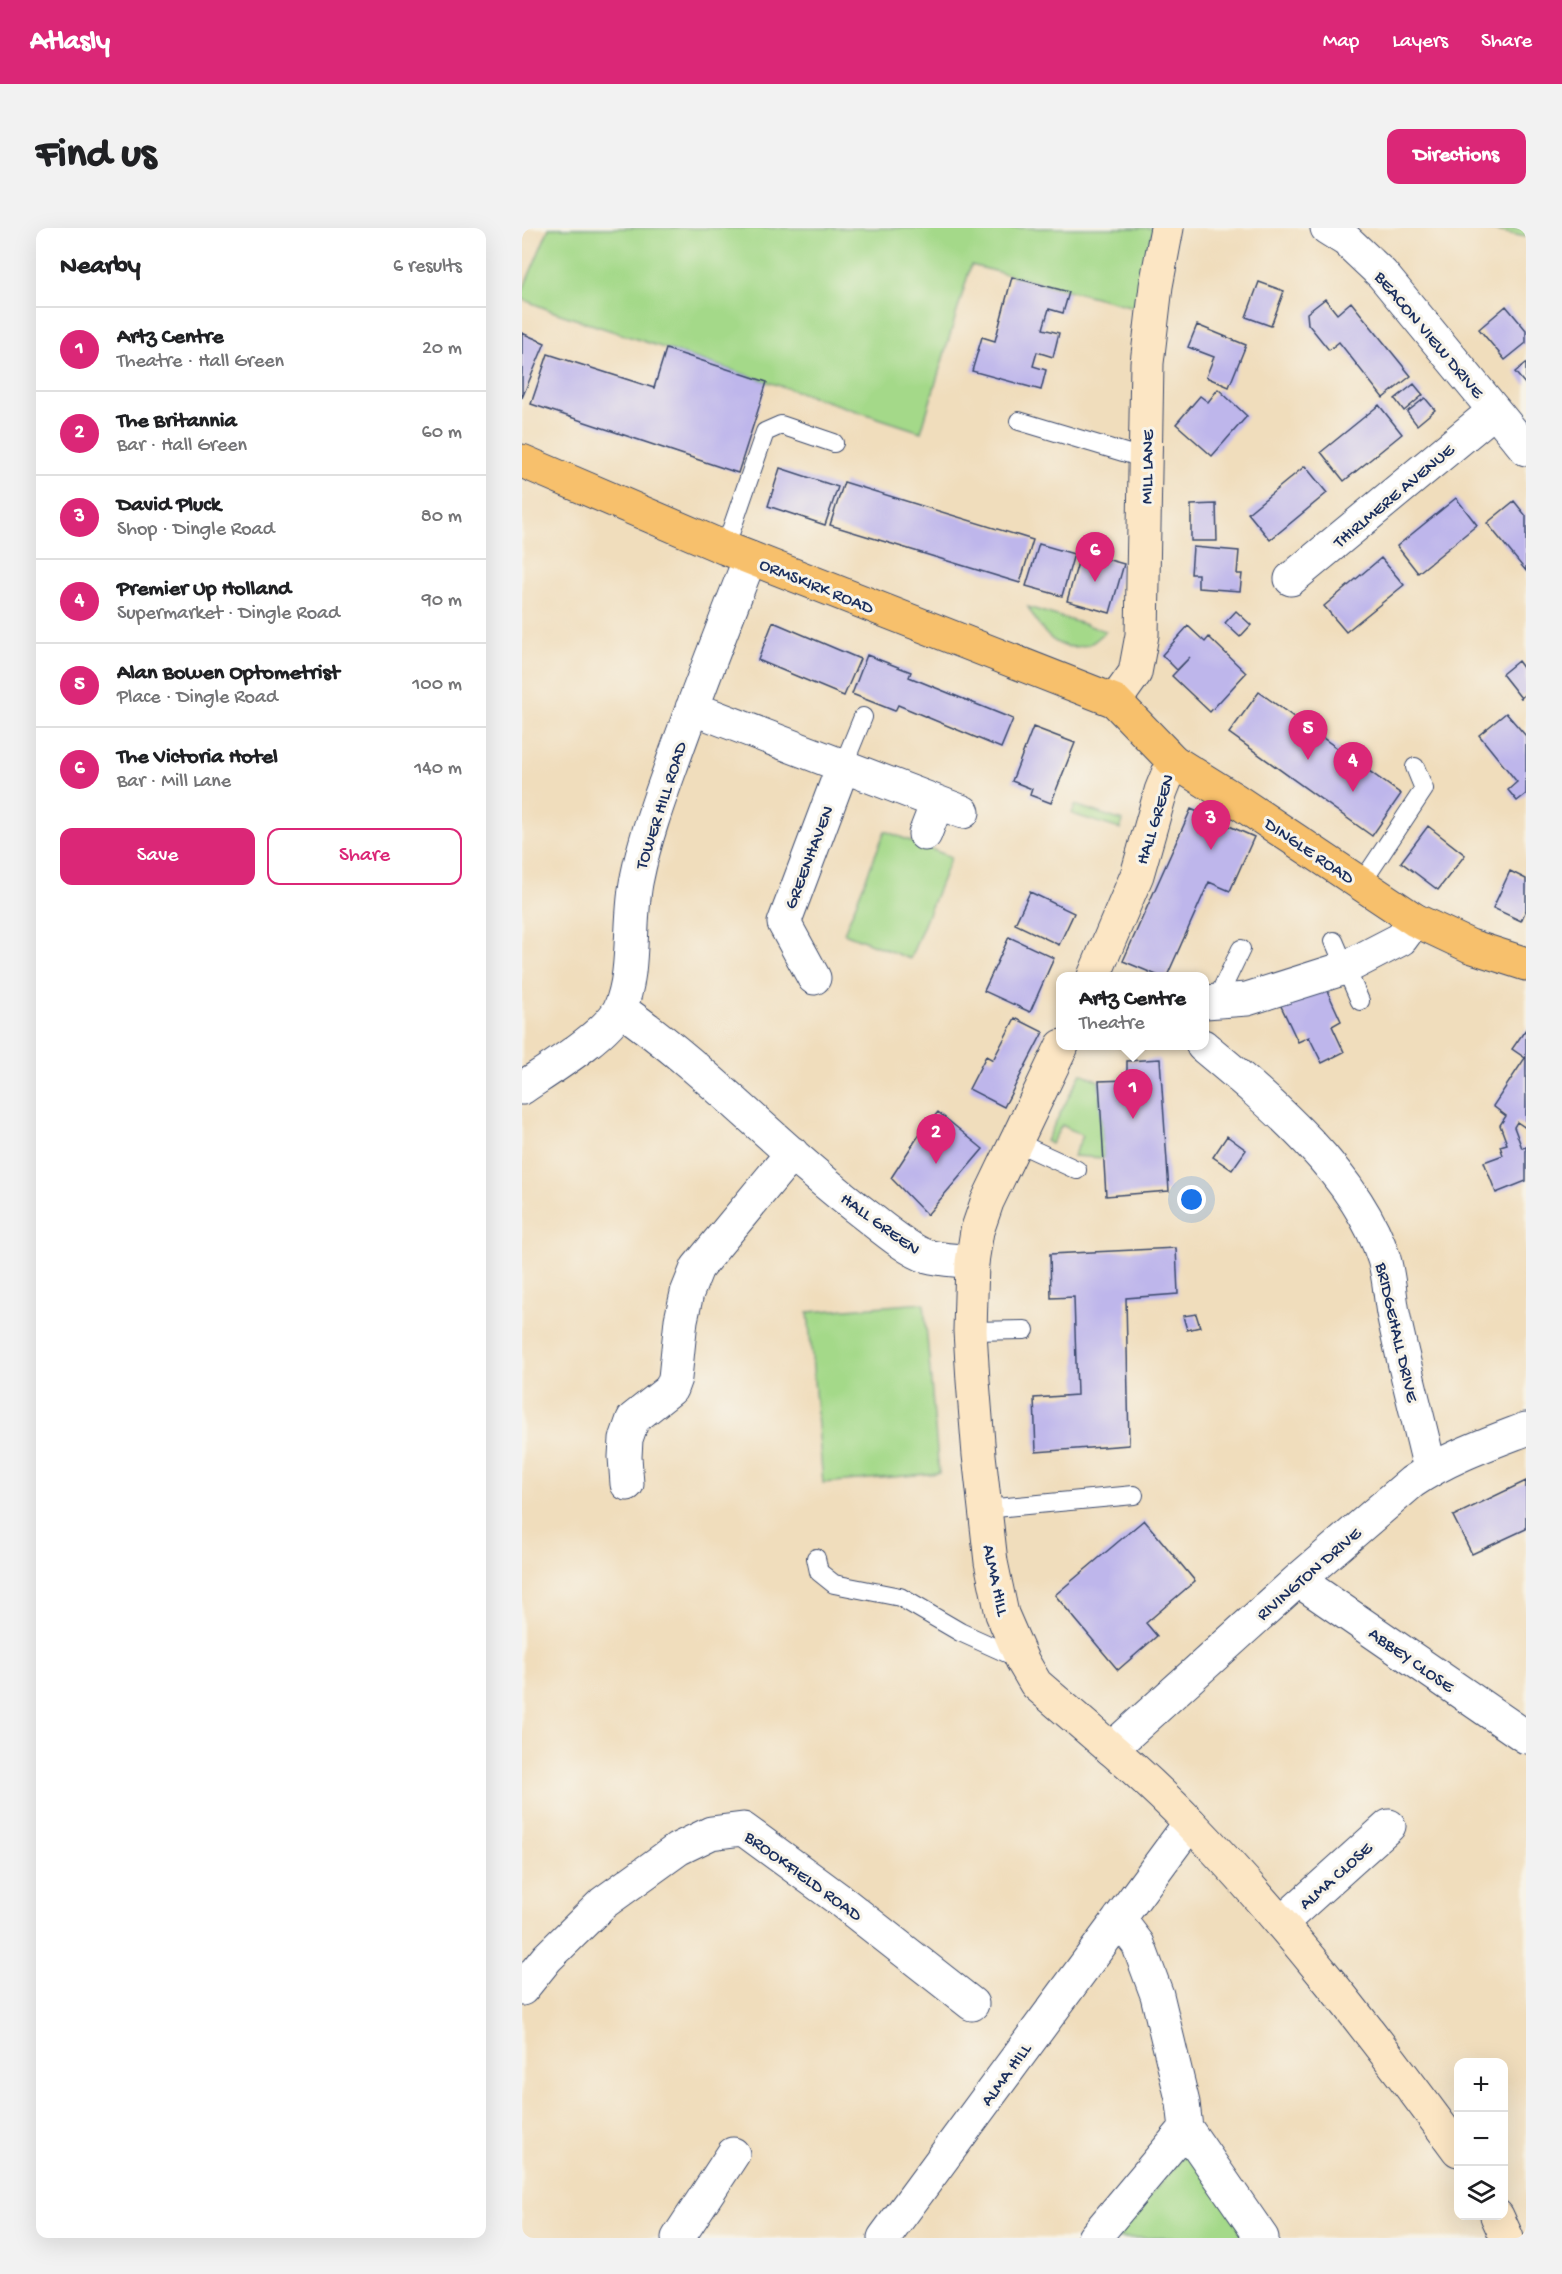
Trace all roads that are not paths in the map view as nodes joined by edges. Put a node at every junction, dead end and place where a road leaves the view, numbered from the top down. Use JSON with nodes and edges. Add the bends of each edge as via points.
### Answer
{"nodes":[{"id":1,"x":1167,"y":228,"type":"edge"},
{"id":2,"x":1327,"y":228,"type":"edge"},
{"id":3,"x":1494,"y":411,"type":"junction"},
{"id":4,"x":1019,"y":421,"type":"dead end"},
{"id":5,"x":834,"y":443,"type":"dead end"},
{"id":6,"x":1526,"y":449,"type":"edge"},
{"id":7,"x":1146,"y":459,"type":"junction"},
{"id":8,"x":522,"y":461,"type":"edge"},
{"id":9,"x":738,"y":553,"type":"junction"},
{"id":10,"x":1291,"y":579,"type":"dead end"},
{"id":11,"x":1115,"y":701,"type":"junction"},
{"id":12,"x":692,"y":708,"type":"junction"},
{"id":13,"x":862,"y":717,"type":"dead end"},
{"id":14,"x":1173,"y":761,"type":"junction"},
{"id":15,"x":843,"y":766,"type":"junction"},
{"id":16,"x":1415,"y":767,"type":"dead end"},
{"id":17,"x":925,"y":834,"type":"dead end"},
{"id":18,"x":1361,"y":884,"type":"junction"},
{"id":19,"x":1415,"y":920,"type":"junction"},
{"id":20,"x":1240,"y":949,"type":"dead end"},
{"id":21,"x":1340,"y":954,"type":"junction"},
{"id":22,"x":1526,"y":964,"type":"edge"},
{"id":23,"x":1096,"y":972,"type":"edge"},
{"id":24,"x":814,"y":978,"type":"dead end"},
{"id":25,"x":1210,"y":1001,"type":"edge"},
{"id":26,"x":1360,"y":1001,"type":"dead end"},
{"id":27,"x":620,"y":1009,"type":"junction"},
{"id":28,"x":1060,"y":1050,"type":"edge"},
{"id":29,"x":1207,"y":1050,"type":"edge"},
{"id":30,"x":522,"y":1088,"type":"edge"},
{"id":31,"x":1016,"y":1142,"type":"junction"},
{"id":32,"x":792,"y":1153,"type":"junction"},
{"id":33,"x":1077,"y":1170,"type":"dead end"},
{"id":34,"x":972,"y":1262,"type":"junction"},
{"id":35,"x":1026,"y":1330,"type":"dead end"},
{"id":36,"x":970,"y":1331,"type":"junction"},
{"id":37,"x":1526,"y":1429,"type":"edge"},
{"id":38,"x":1430,"y":1469,"type":"junction"},
{"id":39,"x":627,"y":1484,"type":"dead end"},
{"id":40,"x":1134,"y":1495,"type":"dead end"},
{"id":41,"x":985,"y":1509,"type":"junction"},
{"id":42,"x":816,"y":1558,"type":"dead end"},
{"id":43,"x":1298,"y":1580,"type":"junction"},
{"id":44,"x":1022,"y":1660,"type":"junction"},
{"id":45,"x":1526,"y":1737,"type":"edge"},
{"id":46,"x":1111,"y":1749,"type":"junction"},
{"id":47,"x":1190,"y":1823,"type":"junction"},
{"id":48,"x":1389,"y":1826,"type":"dead end"},
{"id":49,"x":1119,"y":1918,"type":"junction"},
{"id":50,"x":1281,"y":1923,"type":"junction"},
{"id":51,"x":522,"y":1989,"type":"edge"},
{"id":52,"x":972,"y":2004,"type":"dead end"},
{"id":53,"x":1186,"y":2128,"type":"junction"},
{"id":54,"x":1454,"y":2144,"type":"edge"},
{"id":55,"x":733,"y":2154,"type":"dead end"},
{"id":56,"x":1499,"y":2220,"type":"edge"},
{"id":57,"x":678,"y":2238,"type":"edge"},
{"id":58,"x":884,"y":2238,"type":"edge"},
{"id":59,"x":1094,"y":2238,"type":"edge"},
{"id":60,"x":1263,"y":2238,"type":"edge"},
{"id":61,"x":1507,"y":2238,"type":"edge"}],
"edges":[{"from":1,"to":7,"type":"street","name":"MILL LANE","via":[[1146,363]]},
{"from":2,"to":3,"type":"street","name":"BEACON VIEW DRIVE","via":[[1382,274]]},
{"from":3,"to":6,"type":"street","name":"BEACON VIEW DRIVE"},
{"from":3,"to":10,"type":"street","name":"THIRLMERE AVENUE"},
{"from":4,"to":7,"type":"lane"},
{"from":5,"to":9,"type":"lane","via":[[780,425],[765,432]]},
{"from":7,"to":11,"type":"street","name":"MILL LANE","via":[[1142,635],[1135,673]]},
{"from":8,"to":9,"type":"main road","name":"ORMSKIRK ROAD"},
{"from":9,"to":11,"type":"main road","name":"ORMSKIRK ROAD"},
{"from":9,"to":12,"type":"street","name":"TOWER HILL ROAD"},
{"from":11,"to":14,"type":"main road","name":"DINGLE ROAD"},
{"from":12,"to":15,"type":"street"},
{"from":12,"to":27,"type":"street","name":"TOWER HILL ROAD","via":[[653,816],[636,880],[629,971]]},
{"from":13,"to":15,"type":"lane"},
{"from":14,"to":18,"type":"main road","name":"DINGLE ROAD"},
{"from":14,"to":23,"type":"street","name":"HALL GREEN","via":[[1137,876]]},
{"from":15,"to":17,"type":"street","via":[[950,807]]},
{"from":15,"to":24,"type":"street","name":"GREENHAVEN","via":[[784,923]]},
{"from":16,"to":18,"type":"lane","via":[[1424,789]]},
{"from":18,"to":19,"type":"main road","name":"DINGLE ROAD"},
{"from":19,"to":21,"type":"street","via":[[1401,939]]},
{"from":19,"to":22,"type":"main road","name":"DINGLE ROAD","via":[[1470,946]]},
{"from":20,"to":25,"type":"lane"},
{"from":21,"to":25,"type":"street","via":[[1247,999]]},
{"from":21,"to":26,"type":"lane"},
{"from":27,"to":30,"type":"street","via":[[582,1045]]},
{"from":27,"to":32,"type":"street","name":"HALL GREEN","via":[[657,1034]]},
{"from":28,"to":31,"type":"street"},
{"from":29,"to":38,"type":"street","name":"BRIDGEHALL DRIVE","via":[[1320,1153],[1369,1225],[1384,1260]]},
{"from":31,"to":33,"type":"lane"},
{"from":31,"to":34,"type":"street","via":[[987,1202]]},
{"from":32,"to":34,"type":"street","name":"HALL GREEN","via":[[859,1210],[926,1256]]},
{"from":32,"to":39,"type":"street","via":[[697,1268],[681,1320],[671,1389],[633,1419],[626,1439]]},
{"from":34,"to":36,"type":"street","name":"ALMA HILL"},
{"from":35,"to":36,"type":"lane"},
{"from":36,"to":41,"type":"street","name":"ALMA HILL"},
{"from":37,"to":38,"type":"street","name":"RIVINGTON DRIVE"},
{"from":38,"to":43,"type":"street","name":"RIVINGTON DRIVE"},
{"from":40,"to":41,"type":"lane"},
{"from":41,"to":44,"type":"street","name":"ALMA HILL","via":[[1002,1614]]},
{"from":42,"to":44,"type":"lane","via":[[819,1572],[834,1584],[900,1597],[960,1632]]},
{"from":43,"to":45,"type":"street","name":"ABBEY CLOSE"},
{"from":43,"to":46,"type":"street","name":"RIVINGTON DRIVE"},
{"from":44,"to":46,"type":"street","name":"ALMA HILL","via":[[1036,1684]]},
{"from":46,"to":47,"type":"street","name":"ALMA HILL"},
{"from":47,"to":49,"type":"street","name":"ALMA HILL"},
{"from":47,"to":50,"type":"street","name":"ALMA HILL"},
{"from":48,"to":50,"type":"street","name":"ALMA CLOSE"},
{"from":49,"to":53,"type":"street","via":[[1138,1944],[1157,1995]]},
{"from":49,"to":58,"type":"street","name":"ALMA HILL"},
{"from":50,"to":54,"type":"street","name":"ALMA HILL","via":[[1400,2070]]},
{"from":51,"to":52,"type":"street","name":"BROOKFIELD ROAD","via":[[547,1958],[603,1903],[668,1856],[711,1833],[743,1828]]},
{"from":53,"to":59,"type":"street"},
{"from":53,"to":60,"type":"street"},
{"from":55,"to":57,"type":"street"},
{"from":56,"to":61,"type":"street"}]}
